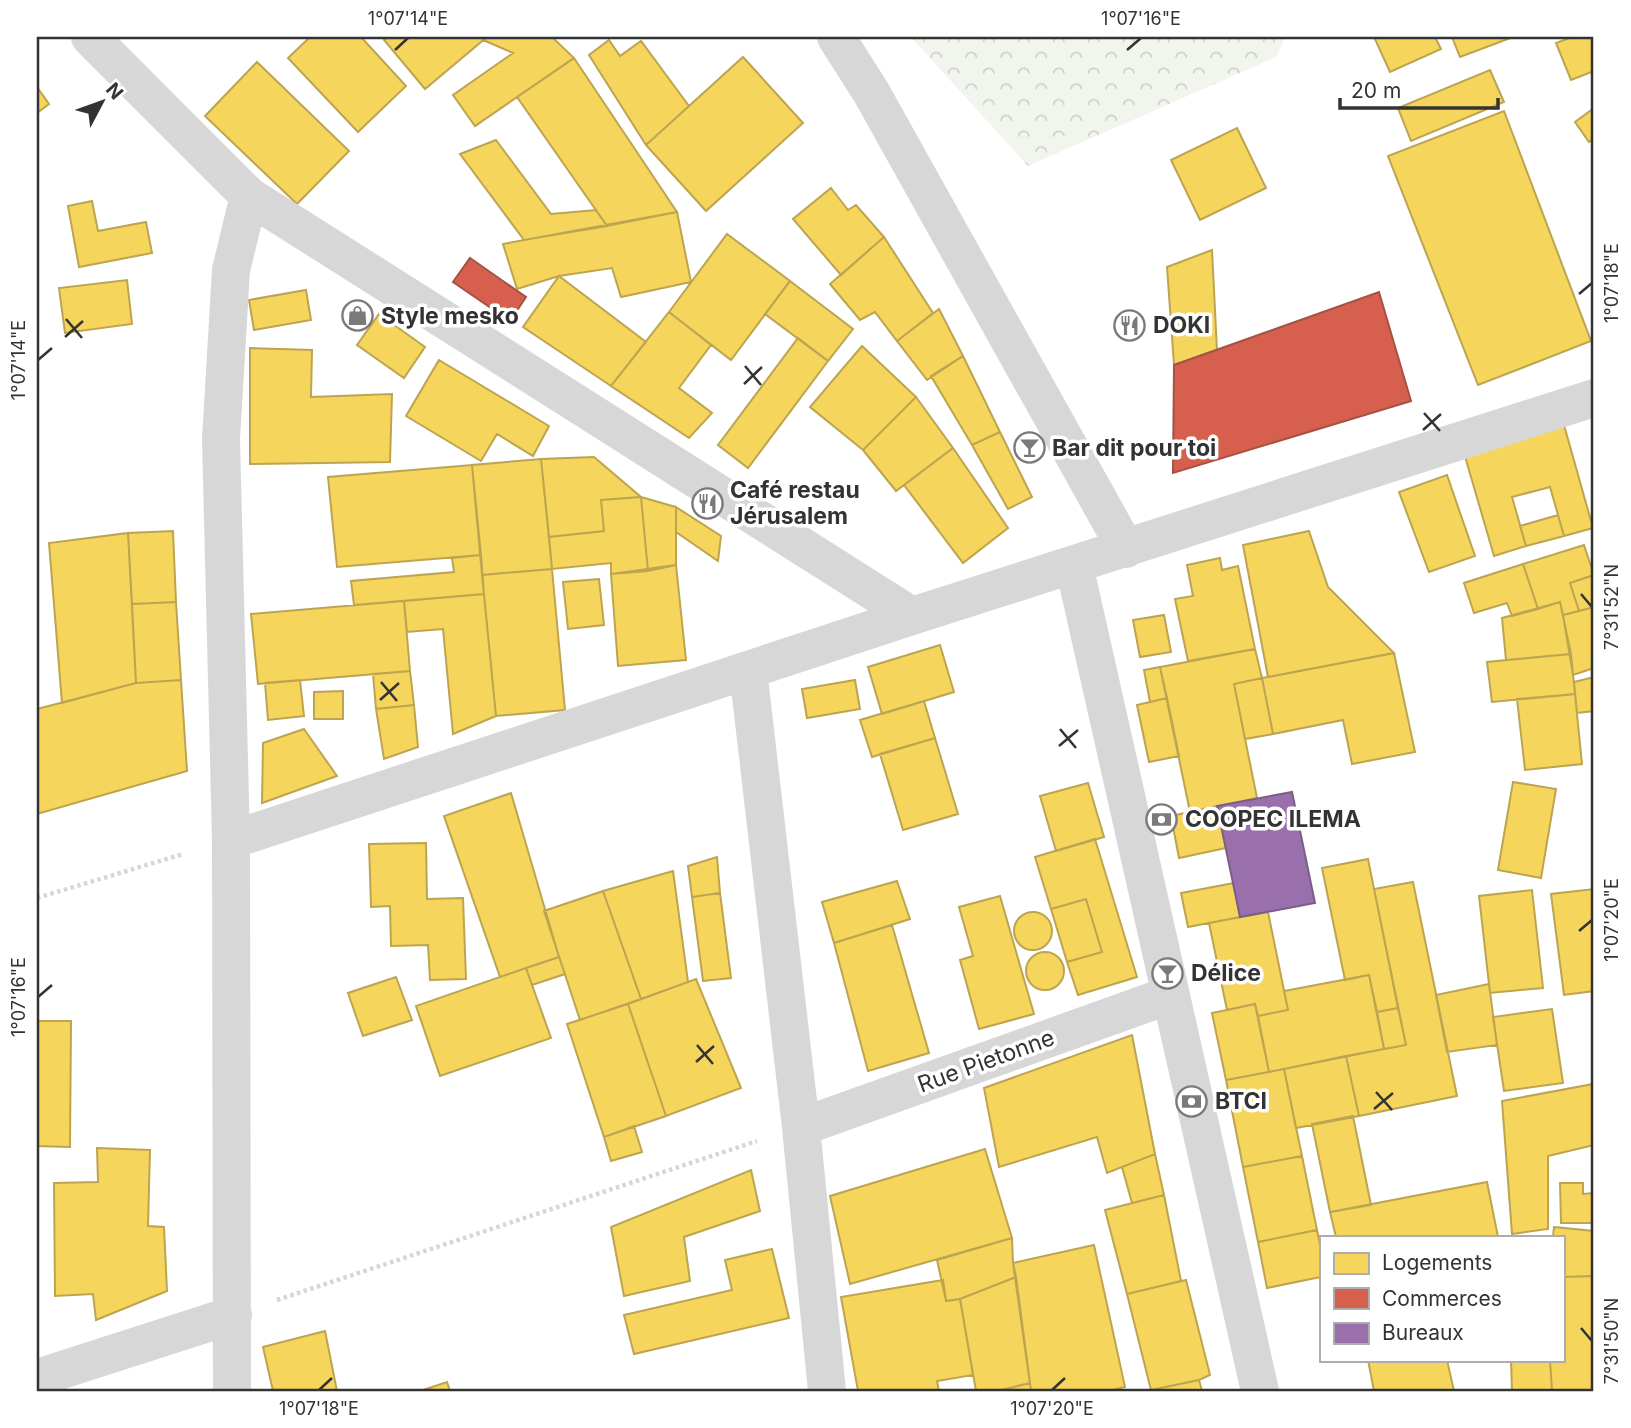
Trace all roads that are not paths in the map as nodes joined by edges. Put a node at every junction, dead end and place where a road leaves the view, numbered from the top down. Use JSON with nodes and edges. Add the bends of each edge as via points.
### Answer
{"nodes":[{"id":1,"x":90,"y":37,"type":"edge"},
{"id":2,"x":836,"y":37,"type":"edge"},
{"id":3,"x":249,"y":195,"type":"junction"},
{"id":4,"x":1594,"y":398,"type":"edge"},
{"id":5,"x":1126,"y":550,"type":"junction"},
{"id":6,"x":1074,"y":565,"type":"junction"},
{"id":7,"x":912,"y":616,"type":"junction"},
{"id":8,"x":748,"y":670,"type":"junction"},
{"id":9,"x":231,"y":839,"type":"junction"},
{"id":10,"x":1170,"y":995,"type":"junction"},
{"id":11,"x":801,"y":1127,"type":"junction"},
{"id":12,"x":233,"y":1315,"type":"junction"},
{"id":13,"x":37,"y":1378,"type":"edge"},
{"id":14,"x":232,"y":1391,"type":"edge"},
{"id":15,"x":827,"y":1391,"type":"edge"},
{"id":16,"x":1260,"y":1391,"type":"edge"}],
"edges":[{"from":1,"to":3,"type":"street"},
{"from":2,"to":5,"type":"street","via":[[872,92]]},
{"from":3,"to":7,"type":"street"},
{"from":3,"to":9,"type":"street","via":[[231,270],[220,439]]},
{"from":4,"to":5,"type":"street"},
{"from":5,"to":6,"type":"street"},
{"from":6,"to":7,"type":"street"},
{"from":6,"to":10,"type":"street"},
{"from":7,"to":8,"type":"street"},
{"from":8,"to":9,"type":"street"},
{"from":8,"to":11,"type":"street"},
{"from":9,"to":12,"type":"street"},
{"from":10,"to":11,"type":"street","name":"Rue Pietonne"},
{"from":10,"to":16,"type":"street"},
{"from":11,"to":15,"type":"street"},
{"from":12,"to":13,"type":"street"},
{"from":12,"to":14,"type":"street"}]}
